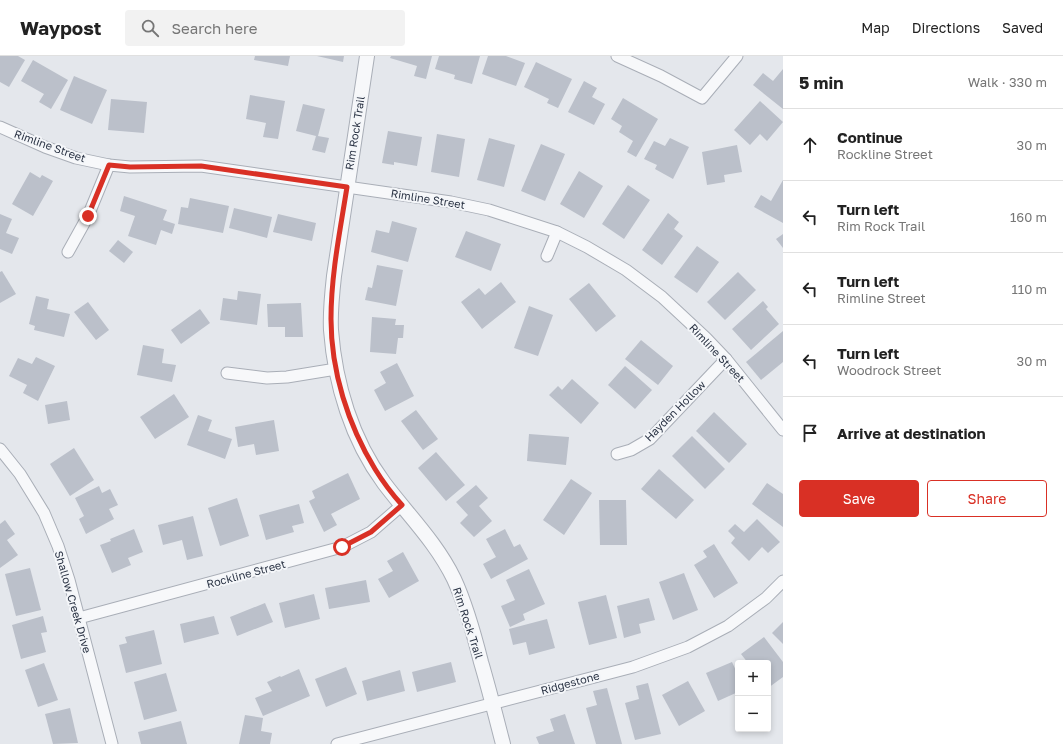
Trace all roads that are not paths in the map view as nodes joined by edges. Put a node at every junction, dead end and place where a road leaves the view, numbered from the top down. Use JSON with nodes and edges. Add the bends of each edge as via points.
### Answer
{"nodes":[{"id":1,"x":367,"y":56,"type":"edge"},
{"id":2,"x":617,"y":56,"type":"edge"},
{"id":3,"x":737,"y":56,"type":"edge"},
{"id":4,"x":0,"y":127,"type":"edge"},
{"id":5,"x":109,"y":165,"type":"junction"},
{"id":6,"x":347,"y":187,"type":"junction"},
{"id":7,"x":557,"y":232,"type":"junction"},
{"id":8,"x":68,"y":252,"type":"dead end"},
{"id":9,"x":547,"y":256,"type":"dead end"},
{"id":10,"x":726,"y":359,"type":"junction"},
{"id":11,"x":336,"y":369,"type":"junction"},
{"id":12,"x":227,"y":373,"type":"dead end"},
{"id":13,"x":783,"y":430,"type":"edge"},
{"id":14,"x":0,"y":449,"type":"edge"},
{"id":15,"x":618,"y":454,"type":"dead end"},
{"id":16,"x":402,"y":505,"type":"junction"},
{"id":17,"x":783,"y":581,"type":"edge"},
{"id":18,"x":79,"y":618,"type":"junction"},
{"id":19,"x":492,"y":703,"type":"junction"},
{"id":20,"x":112,"y":744,"type":"edge"},
{"id":21,"x":337,"y":744,"type":"edge"},
{"id":22,"x":503,"y":744,"type":"edge"}],
"edges":[{"from":1,"to":6,"type":"street","name":"Rim Rock Trail"},
{"from":2,"to":3,"type":"street","via":[[702,98]]},
{"from":4,"to":5,"type":"street","name":"Rimline Street","via":[[64,154]]},
{"from":5,"to":6,"type":"street","name":"Rimline Street","via":[[201,166]]},
{"from":5,"to":8,"type":"street","via":[[88,216]]},
{"from":6,"to":7,"type":"street","name":"Rimline Street","via":[[489,210]]},
{"from":6,"to":11,"type":"street","name":"Rim Rock Trail","via":[[332,302],[331,329]]},
{"from":7,"to":9,"type":"street"},
{"from":7,"to":10,"type":"street","name":"Rimline Street","via":[[626,270],[662,297]]},
{"from":10,"to":13,"type":"street","name":"Rimline Street"},
{"from":10,"to":15,"type":"street","name":"Hayden Hollow","via":[[650,439]]},
{"from":11,"to":12,"type":"street","via":[[267,378]]},
{"from":11,"to":16,"type":"street","name":"Rim Rock Trail","via":[[345,404],[360,442],[378,474]]},
{"from":14,"to":18,"type":"street","name":"Shallow Creek Drive","via":[[20,474],[44,513],[58,546]]},
{"from":16,"to":18,"type":"street","name":"Rockline Street","via":[[371,532],[336,550]]},
{"from":16,"to":19,"type":"street","name":"Rim Rock Trail","via":[[434,546],[454,579],[470,623]]},
{"from":17,"to":19,"type":"street","name":"Ridgestone","via":[[766,598],[728,626],[688,647],[633,667]]},
{"from":18,"to":20,"type":"street","name":"Shallow Creek Drive"},
{"from":19,"to":21,"type":"street","name":"Ridgestone"},
{"from":19,"to":22,"type":"street","name":"Rim Rock Trail"}]}
